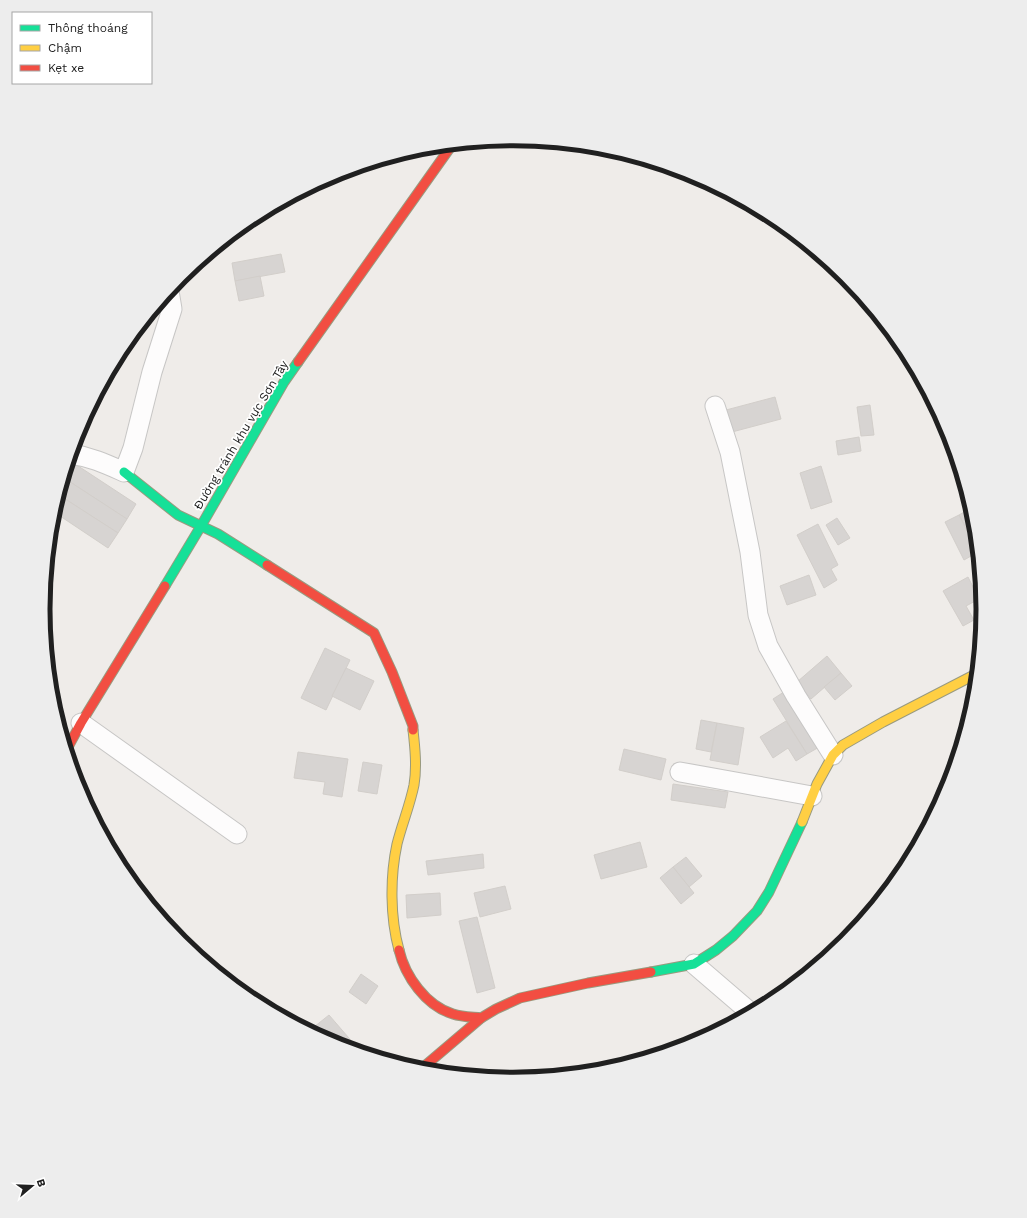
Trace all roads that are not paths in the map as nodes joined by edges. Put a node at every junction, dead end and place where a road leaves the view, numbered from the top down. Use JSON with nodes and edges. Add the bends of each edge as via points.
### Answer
{"nodes":[{"id":1,"x":448,"y":150,"type":"edge"},
{"id":2,"x":170,"y":298,"type":"edge"},
{"id":3,"x":715,"y":406,"type":"dead end"},
{"id":4,"x":77,"y":455,"type":"edge"},
{"id":5,"x":124,"y":472,"type":"junction"},
{"id":6,"x":201,"y":526,"type":"junction"},
{"id":7,"x":972,"y":676,"type":"edge"},
{"id":8,"x":81,"y":723,"type":"junction"},
{"id":9,"x":70,"y":743,"type":"edge"},
{"id":10,"x":833,"y":755,"type":"junction"},
{"id":11,"x":680,"y":772,"type":"dead end"},
{"id":12,"x":812,"y":796,"type":"junction"},
{"id":13,"x":237,"y":834,"type":"dead end"},
{"id":14,"x":694,"y":964,"type":"junction"},
{"id":15,"x":747,"y":1009,"type":"edge"},
{"id":16,"x":481,"y":1018,"type":"junction"},
{"id":17,"x":426,"y":1065,"type":"edge"}],
"edges":[{"from":1,"to":6,"type":"main road","name":"Đường tránh khu vực Sơn Tây","via":[[284,382]]},
{"from":2,"to":5,"type":"street","via":[[172,309]]},
{"from":3,"to":10,"type":"street","via":[[730,452],[750,552],[758,615],[768,646]]},
{"from":4,"to":5,"type":"street","via":[[99,460]]},
{"from":5,"to":6,"type":"main road","via":[[178,515]]},
{"from":6,"to":8,"type":"main road","name":"Đường tránh khu vực Sơn Tây"},
{"from":6,"to":16,"type":"main road","via":[[218,534],[374,633],[412,726],[416,757],[414,784],[397,845],[392,886],[394,931],[400,959],[418,989],[431,1003],[453,1014]]},
{"from":7,"to":10,"type":"main road","via":[[883,722],[843,745]]},
{"from":8,"to":9,"type":"main road","name":"Đường tránh khu vực Sơn Tây"},
{"from":8,"to":13,"type":"street"},
{"from":10,"to":12,"type":"main road"},
{"from":11,"to":12,"type":"street"},
{"from":12,"to":14,"type":"main road","via":[[769,892],[757,911],[716,950]]},
{"from":14,"to":15,"type":"street"},
{"from":14,"to":16,"type":"main road","via":[[520,998]]},
{"from":16,"to":17,"type":"main road"}]}
